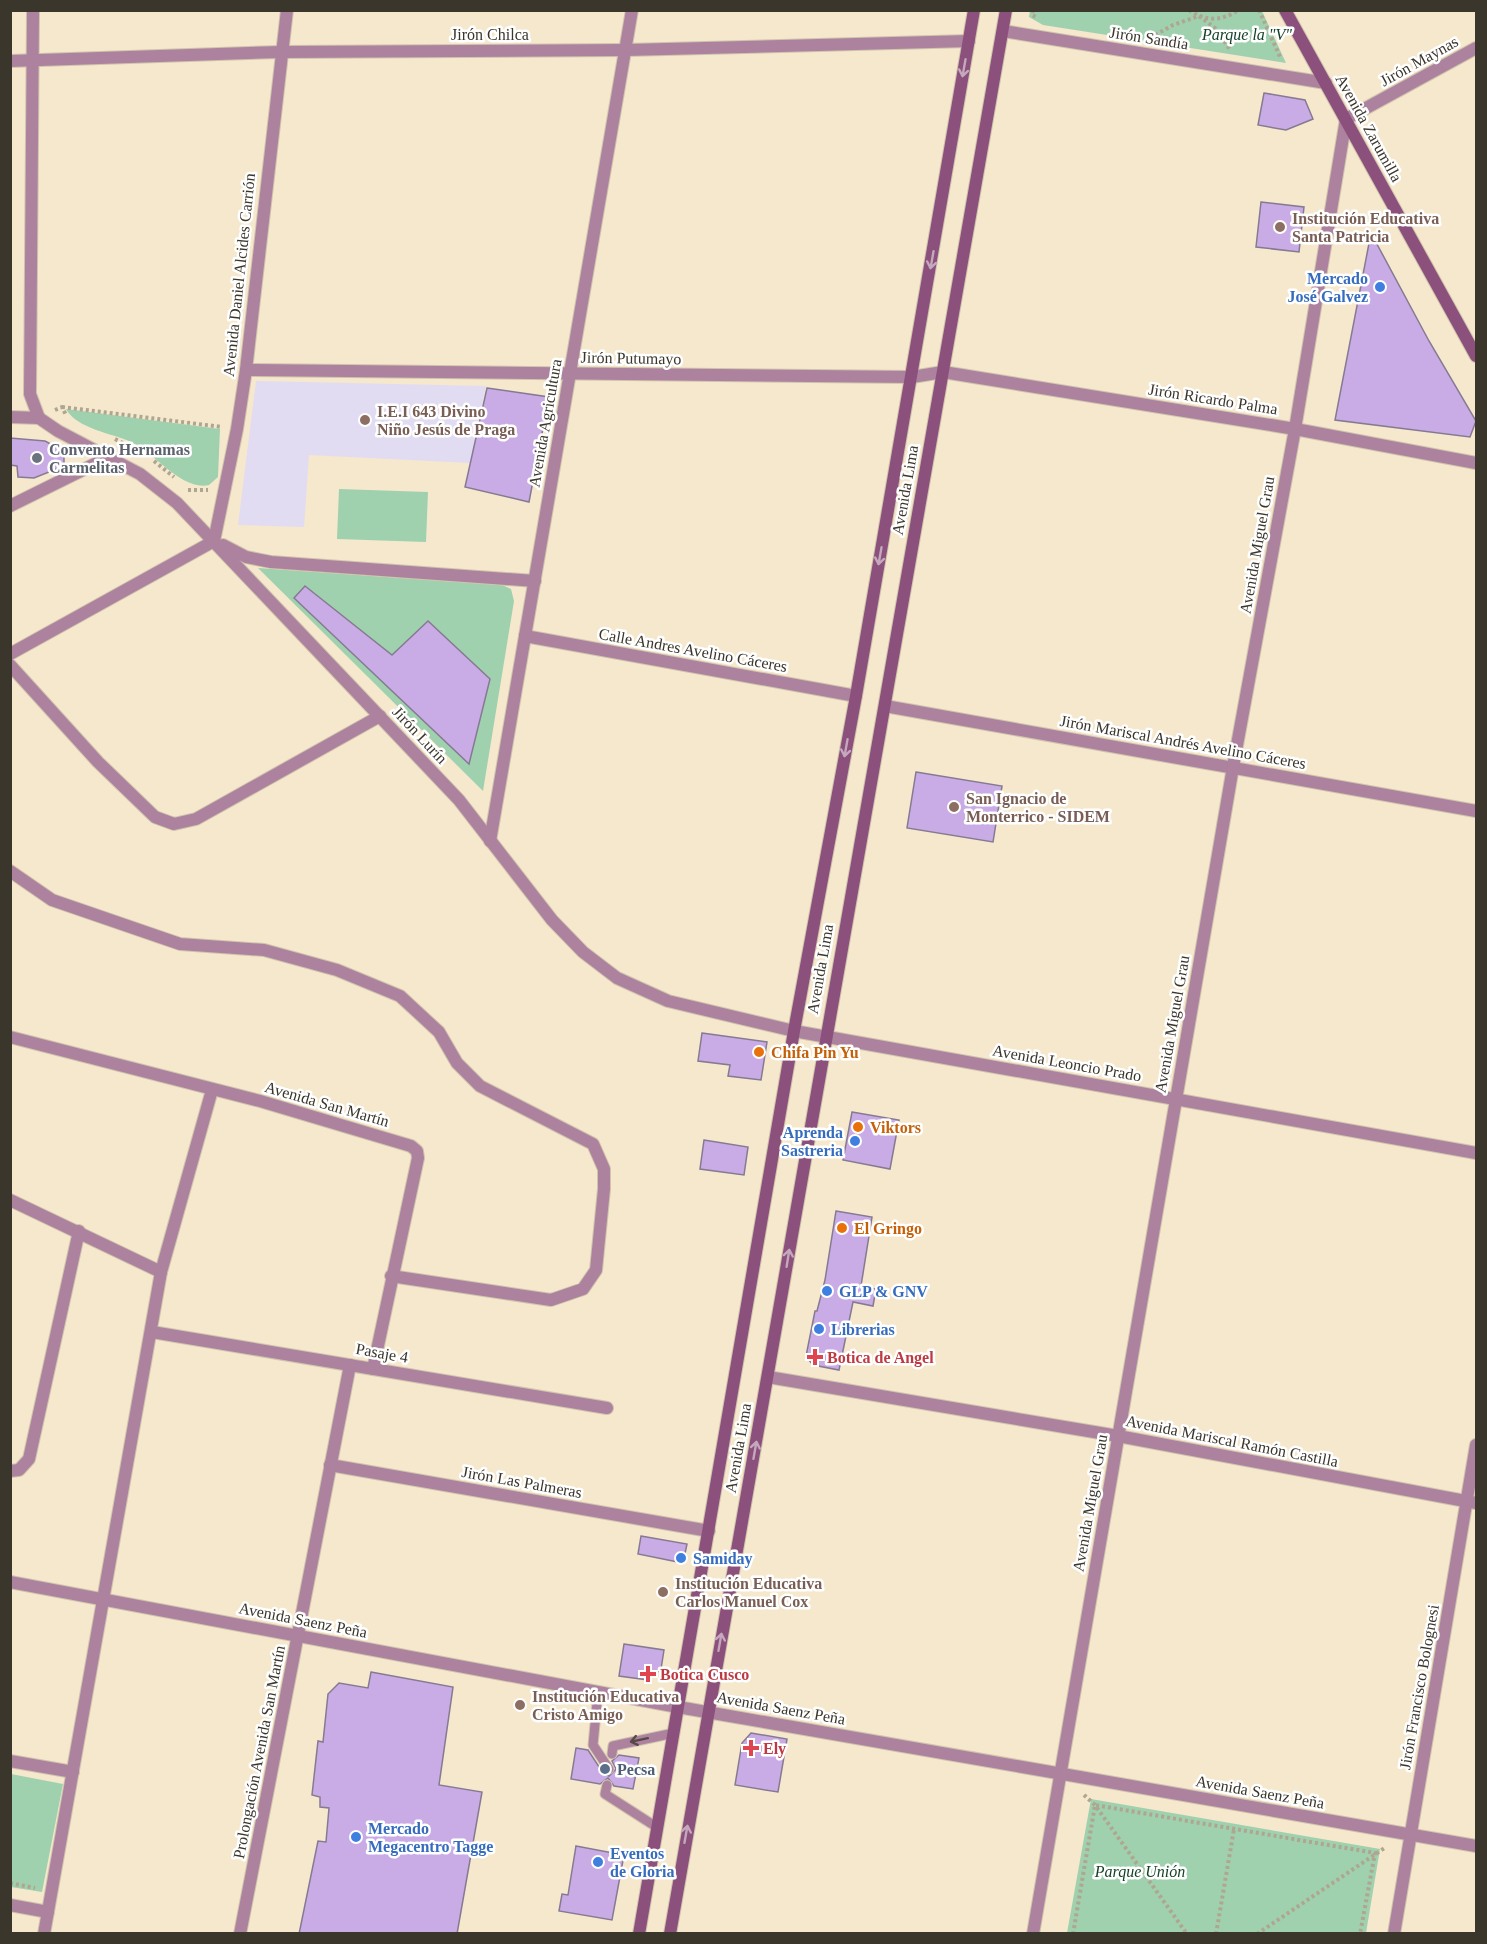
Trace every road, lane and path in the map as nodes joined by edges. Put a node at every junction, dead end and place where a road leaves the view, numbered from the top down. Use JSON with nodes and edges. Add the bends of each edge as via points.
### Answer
{"nodes":[{"id":1,"x":33,"y":10,"type":"edge"},
{"id":2,"x":287,"y":10,"type":"edge"},
{"id":3,"x":632,"y":10,"type":"edge"},
{"id":4,"x":974,"y":10,"type":"edge"},
{"id":5,"x":1006,"y":10,"type":"edge"},
{"id":6,"x":1033,"y":10,"type":"edge"},
{"id":7,"x":1189,"y":10,"type":"edge"},
{"id":8,"x":1239,"y":10,"type":"edge"},
{"id":9,"x":1259,"y":10,"type":"edge"},
{"id":10,"x":1285,"y":10,"type":"edge"},
{"id":11,"x":1199,"y":16,"type":"junction"},
{"id":12,"x":1045,"y":22,"type":"dead end"},
{"id":13,"x":1003,"y":31,"type":"junction"},
{"id":14,"x":1138,"y":37,"type":"dead end"},
{"id":15,"x":1150,"y":39,"type":"junction"},
{"id":16,"x":969,"y":41,"type":"junction"},
{"id":17,"x":1161,"y":41,"type":"dead end"},
{"id":18,"x":1476,"y":48,"type":"edge"},
{"id":19,"x":626,"y":50,"type":"junction"},
{"id":20,"x":1220,"y":50,"type":"dead end"},
{"id":21,"x":1231,"y":51,"type":"junction"},
{"id":22,"x":280,"y":52,"type":"junction"},
{"id":23,"x":1241,"y":53,"type":"dead end"},
{"id":24,"x":1271,"y":58,"type":"dead end"},
{"id":25,"x":10,"y":61,"type":"edge"},
{"id":26,"x":32,"y":61,"type":"junction"},
{"id":27,"x":1326,"y":83,"type":"junction"},
{"id":28,"x":1346,"y":120,"type":"junction"},
{"id":29,"x":1476,"y":356,"type":"edge"},
{"id":30,"x":246,"y":370,"type":"junction"},
{"id":31,"x":943,"y":372,"type":"junction"},
{"id":32,"x":570,"y":373,"type":"junction"},
{"id":33,"x":912,"y":377,"type":"junction"},
{"id":34,"x":62,"y":407,"type":"junction"},
{"id":35,"x":10,"y":417,"type":"edge"},
{"id":36,"x":39,"y":418,"type":"junction"},
{"id":37,"x":75,"y":421,"type":"dead end"},
{"id":38,"x":223,"y":427,"type":"junction"},
{"id":39,"x":237,"y":429,"type":"junction"},
{"id":40,"x":1295,"y":429,"type":"junction"},
{"id":41,"x":112,"y":438,"type":"dead end"},
{"id":42,"x":223,"y":438,"type":"dead end"},
{"id":43,"x":109,"y":457,"type":"junction"},
{"id":44,"x":1476,"y":463,"type":"edge"},
{"id":45,"x":214,"y":488,"type":"dead end"},
{"id":46,"x":10,"y":506,"type":"edge"},
{"id":47,"x":214,"y":541,"type":"junction"},
{"id":48,"x":535,"y":581,"type":"junction"},
{"id":49,"x":525,"y":636,"type":"junction"},
{"id":50,"x":10,"y":654,"type":"edge"},
{"id":51,"x":10,"y":665,"type":"edge"},
{"id":52,"x":855,"y":696,"type":"junction"},
{"id":53,"x":885,"y":706,"type":"junction"},
{"id":54,"x":380,"y":716,"type":"junction"},
{"id":55,"x":1233,"y":767,"type":"junction"},
{"id":56,"x":1476,"y":811,"type":"edge"},
{"id":57,"x":490,"y":841,"type":"junction"},
{"id":58,"x":10,"y":871,"type":"edge"},
{"id":59,"x":794,"y":1031,"type":"junction"},
{"id":60,"x":10,"y":1037,"type":"edge"},
{"id":61,"x":825,"y":1037,"type":"junction"},
{"id":62,"x":212,"y":1090,"type":"junction"},
{"id":63,"x":1176,"y":1099,"type":"junction"},
{"id":64,"x":1476,"y":1153,"type":"edge"},
{"id":65,"x":10,"y":1200,"type":"edge"},
{"id":66,"x":80,"y":1232,"type":"junction"},
{"id":67,"x":161,"y":1272,"type":"junction"},
{"id":68,"x":392,"y":1276,"type":"junction"},
{"id":69,"x":152,"y":1332,"type":"junction"},
{"id":70,"x":350,"y":1365,"type":"junction"},
{"id":71,"x":373,"y":1369,"type":"junction"},
{"id":72,"x":768,"y":1377,"type":"junction"},
{"id":73,"x":607,"y":1408,"type":"dead end"},
{"id":74,"x":1118,"y":1436,"type":"junction"},
{"id":75,"x":1476,"y":1445,"type":"edge"},
{"id":76,"x":330,"y":1465,"type":"junction"},
{"id":77,"x":10,"y":1471,"type":"edge"},
{"id":78,"x":1472,"y":1502,"type":"edge"},
{"id":79,"x":709,"y":1531,"type":"junction"},
{"id":80,"x":10,"y":1582,"type":"edge"},
{"id":81,"x":104,"y":1599,"type":"junction"},
{"id":82,"x":298,"y":1636,"type":"junction"},
{"id":83,"x":598,"y":1692,"type":"junction"},
{"id":84,"x":678,"y":1707,"type":"junction"},
{"id":85,"x":707,"y":1711,"type":"junction"},
{"id":86,"x":674,"y":1733,"type":"junction"},
{"id":87,"x":612,"y":1754,"type":"dead end"},
{"id":88,"x":10,"y":1761,"type":"edge"},
{"id":89,"x":609,"y":1769,"type":"dead end"},
{"id":90,"x":73,"y":1772,"type":"junction"},
{"id":91,"x":1060,"y":1774,"type":"junction"},
{"id":92,"x":607,"y":1785,"type":"dead end"},
{"id":93,"x":1095,"y":1805,"type":"junction"},
{"id":94,"x":658,"y":1828,"type":"junction"},
{"id":95,"x":1234,"y":1829,"type":"junction"},
{"id":96,"x":1411,"y":1835,"type":"junction"},
{"id":97,"x":1476,"y":1846,"type":"edge"},
{"id":98,"x":1375,"y":1854,"type":"junction"},
{"id":99,"x":10,"y":1883,"type":"edge"},
{"id":100,"x":39,"y":1889,"type":"dead end"},
{"id":101,"x":10,"y":1905,"type":"edge"},
{"id":102,"x":48,"y":1912,"type":"junction"},
{"id":103,"x":44,"y":1934,"type":"edge"},
{"id":104,"x":240,"y":1934,"type":"edge"},
{"id":105,"x":639,"y":1934,"type":"edge"},
{"id":106,"x":670,"y":1934,"type":"edge"},
{"id":107,"x":1033,"y":1934,"type":"edge"},
{"id":108,"x":1073,"y":1934,"type":"edge"},
{"id":109,"x":1187,"y":1934,"type":"edge"},
{"id":110,"x":1216,"y":1934,"type":"edge"},
{"id":111,"x":1257,"y":1934,"type":"edge"},
{"id":112,"x":1360,"y":1934,"type":"edge"},
{"id":113,"x":1394,"y":1934,"type":"edge"}],
"edges":[{"from":1,"to":26,"type":"street"},
{"from":2,"to":22,"type":"street","name":"Avenida Daniel Alcides Carrión"},
{"from":3,"to":19,"type":"street","name":"Avenida Agricultura"},
{"from":4,"to":16,"type":"main road","name":"Avenida Lima"},
{"from":5,"to":13,"type":"main road","name":"Avenida Lima"},
{"from":6,"to":12,"type":"path","via":[[1032,15]]},
{"from":7,"to":11,"type":"path"},
{"from":8,"to":11,"type":"path","via":[[1216,20]]},
{"from":9,"to":24,"type":"path","via":[[1281,59]]},
{"from":10,"to":27,"type":"main road","name":"Avenida Zarumilla"},
{"from":11,"to":15,"type":"path"},
{"from":11,"to":21,"type":"path","via":[[1215,28]]},
{"from":13,"to":27,"type":"street","name":"Jirón Sandía"},
{"from":13,"to":31,"type":"main road","name":"Avenida Lima"},
{"from":14,"to":15,"type":"path"},
{"from":15,"to":17,"type":"path"},
{"from":16,"to":19,"type":"street","name":"Jirón Chilca"},
{"from":16,"to":33,"type":"main road","name":"Avenida Lima","one_way":true},
{"from":18,"to":28,"type":"street","name":"Jirón Maynas"},
{"from":19,"to":22,"type":"street","name":"Jirón Chilca"},
{"from":19,"to":32,"type":"street","name":"Avenida Agricultura"},
{"from":20,"to":21,"type":"path"},
{"from":21,"to":23,"type":"path"},
{"from":22,"to":26,"type":"street","name":"Jirón Chilca"},
{"from":22,"to":30,"type":"street","name":"Avenida Daniel Alcides Carrión"},
{"from":25,"to":26,"type":"street","name":"Jirón Chilca"},
{"from":26,"to":36,"type":"street","via":[[30,394]]},
{"from":27,"to":28,"type":"main road","name":"Avenida Zarumilla"},
{"from":28,"to":29,"type":"main road","name":"Avenida Zarumilla"},
{"from":28,"to":40,"type":"street","name":"Avenida Miguel Grau"},
{"from":30,"to":32,"type":"street","name":"Jirón Putumayo"},
{"from":30,"to":39,"type":"street","name":"Avenida Daniel Alcides Carrión"},
{"from":31,"to":33,"type":"street","name":"Jirón Putumayo"},
{"from":31,"to":40,"type":"street","name":"Jirón Ricardo Palma"},
{"from":31,"to":53,"type":"main road","name":"Avenida Lima"},
{"from":32,"to":33,"type":"street","name":"Jirón Putumayo"},
{"from":32,"to":48,"type":"street","name":"Avenida Agricultura"},
{"from":33,"to":52,"type":"main road","name":"Avenida Lima","one_way":true},
{"from":34,"to":36,"type":"path"},
{"from":34,"to":37,"type":"path"},
{"from":34,"to":38,"type":"path"},
{"from":35,"to":36,"type":"street"},
{"from":36,"to":43,"type":"street","name":"Jirón Lurín"},
{"from":38,"to":39,"type":"path"},
{"from":38,"to":42,"type":"path"},
{"from":39,"to":47,"type":"street","name":"Avenida Daniel Alcides Carrión"},
{"from":40,"to":44,"type":"street","name":"Jirón Ricardo Palma"},
{"from":40,"to":55,"type":"street","name":"Avenida Miguel Grau"},
{"from":41,"to":45,"type":"path","via":[[164,467],[188,490]]},
{"from":43,"to":46,"type":"street"},
{"from":43,"to":47,"type":"street","name":"Jirón Lurín","via":[[140,474],[177,503]]},
{"from":47,"to":48,"type":"street","via":[[246,557],[271,562]]},
{"from":47,"to":50,"type":"street"},
{"from":47,"to":54,"type":"street","name":"Jirón Lurín"},
{"from":48,"to":49,"type":"street","name":"Avenida Agricultura"},
{"from":49,"to":52,"type":"street","name":"Calle Andres Avelino Cáceres"},
{"from":49,"to":57,"type":"street","name":"Avenida Agricultura"},
{"from":51,"to":54,"type":"street","via":[[123,786],[155,817],[174,824],[196,819]]},
{"from":52,"to":59,"type":"main road","name":"Avenida Lima","one_way":true},
{"from":53,"to":55,"type":"street","name":"Jirón Mariscal Andrés Avelino Cáceres"},
{"from":53,"to":61,"type":"main road","name":"Avenida Lima"},
{"from":54,"to":57,"type":"street","name":"Jirón Lurín","via":[[459,800]]},
{"from":55,"to":56,"type":"street","name":"Jirón Mariscal Andrés Avelino Cáceres"},
{"from":55,"to":63,"type":"street","name":"Avenida Miguel Grau"},
{"from":57,"to":59,"type":"street","name":"Jirón Lurín","via":[[552,920],[583,952],[617,978],[668,1001]]},
{"from":58,"to":68,"type":"street","via":[[52,900],[180,944],[264,950],[337,970],[400,996],[440,1032],[457,1064],[480,1086],[593,1144],[604,1169],[604,1189],[596,1270],[582,1289],[551,1300]]},
{"from":59,"to":61,"type":"street","name":"Avenida Leoncio Prado"},
{"from":59,"to":79,"type":"main road","name":"Avenida Lima"},
{"from":60,"to":62,"type":"street","name":"Avenida San Martín"},
{"from":61,"to":63,"type":"street","name":"Avenida Leoncio Prado"},
{"from":72,"to":61,"type":"main road","name":"Avenida Lima","one_way":true},
{"from":62,"to":67,"type":"street"},
{"from":62,"to":68,"type":"street","name":"Avenida San Martín","via":[[343,1124],[417,1151]]},
{"from":63,"to":64,"type":"street","name":"Avenida Leoncio Prado"},
{"from":63,"to":74,"type":"street","name":"Avenida Miguel Grau"},
{"from":65,"to":66,"type":"street"},
{"from":66,"to":67,"type":"street"},
{"from":66,"to":77,"type":"street","via":[[29,1459],[19,1470]]},
{"from":67,"to":69,"type":"street"},
{"from":68,"to":71,"type":"street","name":"Avenida San Martín"},
{"from":69,"to":70,"type":"street","name":"Pasaje 4"},
{"from":69,"to":81,"type":"street"},
{"from":70,"to":71,"type":"street","name":"Pasaje 4"},
{"from":70,"to":76,"type":"street","name":"Prolongación Avenida San Martín"},
{"from":71,"to":73,"type":"street","name":"Pasaje 4"},
{"from":72,"to":74,"type":"street","name":"Avenida Mariscal Ramón Castilla"},
{"from":85,"to":72,"type":"main road","name":"Avenida Lima","one_way":true},
{"from":74,"to":78,"type":"street","name":"Avenida Mariscal Ramón Castilla"},
{"from":74,"to":91,"type":"street","name":"Avenida Miguel Grau"},
{"from":75,"to":78,"type":"street","name":"Jirón Francisco Bolognesi"},
{"from":76,"to":79,"type":"street","name":"Jirón Las Palmeras"},
{"from":76,"to":82,"type":"street","name":"Prolongación Avenida San Martín"},
{"from":78,"to":96,"type":"street","name":"Jirón Francisco Bolognesi"},
{"from":79,"to":84,"type":"main road","name":"Avenida Lima"},
{"from":80,"to":81,"type":"street","name":"Avenida Saenz Peña"},
{"from":81,"to":82,"type":"street","name":"Avenida Saenz Peña"},
{"from":81,"to":90,"type":"street"},
{"from":82,"to":83,"type":"street","name":"Avenida Saenz Peña"},
{"from":82,"to":104,"type":"street","name":"Prolongación Avenida San Martín"},
{"from":83,"to":84,"type":"street","name":"Avenida Saenz Peña"},
{"from":83,"to":89,"type":"lane","via":[[593,1745]]},
{"from":84,"to":85,"type":"street","name":"Avenida Saenz Peña"},
{"from":84,"to":86,"type":"main road","name":"Avenida Lima"},
{"from":85,"to":91,"type":"street","name":"Avenida Saenz Peña"},
{"from":106,"to":85,"type":"main road","name":"Avenida Lima","one_way":true},
{"from":86,"to":87,"type":"lane","one_way":true,"via":[[614,1746]]},
{"from":86,"to":94,"type":"main road","name":"Avenida Lima"},
{"from":88,"to":90,"type":"street"},
{"from":90,"to":102,"type":"street"},
{"from":91,"to":93,"type":"path"},
{"from":91,"to":96,"type":"street","name":"Avenida Saenz Peña"},
{"from":91,"to":107,"type":"street","name":"Avenida Miguel Grau"},
{"from":92,"to":94,"type":"lane","via":[[605,1794]]},
{"from":93,"to":95,"type":"path"},
{"from":93,"to":108,"type":"path"},
{"from":93,"to":109,"type":"path"},
{"from":94,"to":105,"type":"main road","name":"Avenida Lima"},
{"from":95,"to":98,"type":"path"},
{"from":95,"to":110,"type":"path"},
{"from":96,"to":97,"type":"street","name":"Avenida Saenz Peña"},
{"from":96,"to":98,"type":"path"},
{"from":96,"to":113,"type":"street","name":"Jirón Francisco Bolognesi"},
{"from":98,"to":111,"type":"path"},
{"from":98,"to":112,"type":"path"},
{"from":99,"to":100,"type":"path"},
{"from":101,"to":102,"type":"street"},
{"from":102,"to":103,"type":"street"}]}
